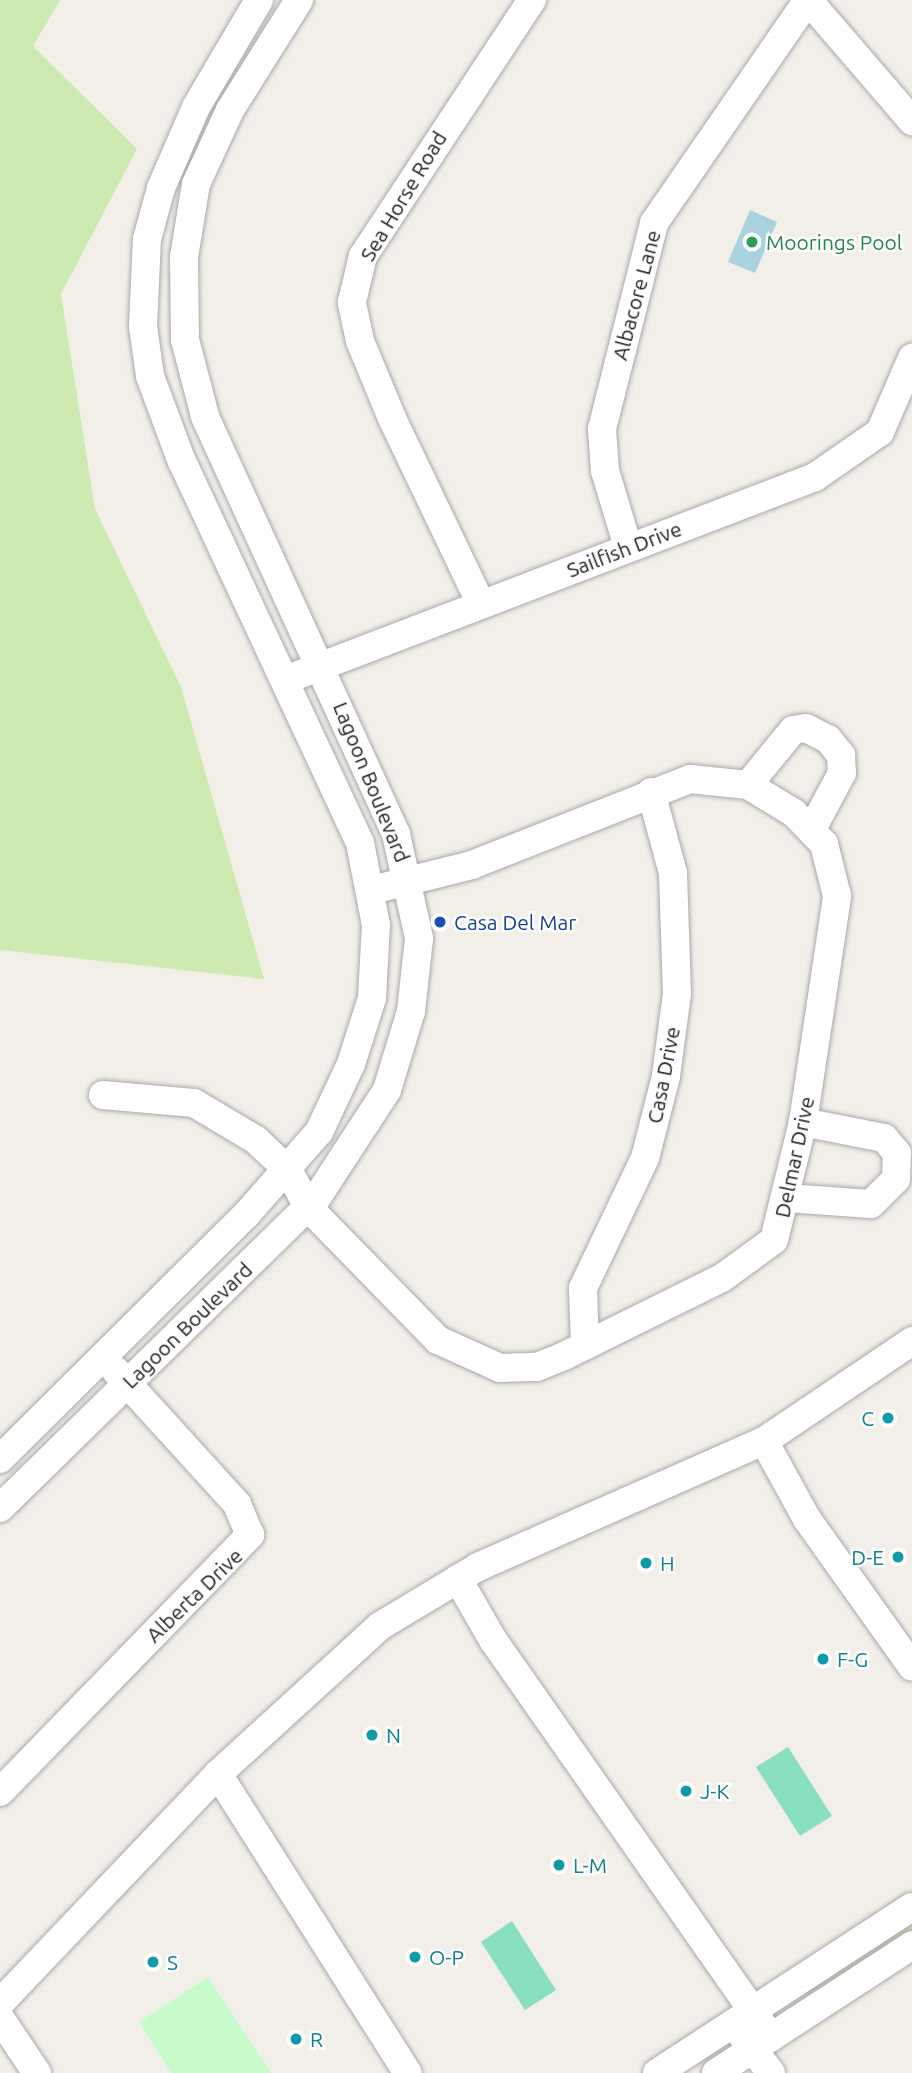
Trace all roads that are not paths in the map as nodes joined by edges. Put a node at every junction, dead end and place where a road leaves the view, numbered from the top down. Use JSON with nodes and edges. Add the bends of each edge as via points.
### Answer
{"nodes":[{"id":1,"x":259,"y":0,"type":"edge"},
{"id":2,"x":299,"y":0,"type":"edge"},
{"id":3,"x":533,"y":0,"type":"edge"},
{"id":4,"x":808,"y":0,"type":"edge"},
{"id":5,"x":912,"y":121,"type":"edge"},
{"id":6,"x":912,"y":358,"type":"edge"},
{"id":7,"x":628,"y":547,"type":"junction"},
{"id":8,"x":480,"y":602,"type":"junction"},
{"id":9,"x":321,"y":660,"type":"junction"},
{"id":10,"x":285,"y":680,"type":"junction"},
{"id":11,"x":748,"y":785,"type":"junction"},
{"id":12,"x":651,"y":792,"type":"junction"},
{"id":13,"x":812,"y":829,"type":"junction"},
{"id":14,"x":410,"y":881,"type":"junction"},
{"id":15,"x":373,"y":891,"type":"junction"},
{"id":16,"x":103,"y":1095,"type":"dead end"},
{"id":17,"x":803,"y":1122,"type":"junction"},
{"id":18,"x":288,"y":1170,"type":"junction"},
{"id":19,"x":787,"y":1198,"type":"junction"},
{"id":20,"x":308,"y":1207,"type":"junction"},
{"id":21,"x":912,"y":1341,"type":"edge"},
{"id":22,"x":585,"y":1346,"type":"junction"},
{"id":23,"x":102,"y":1357,"type":"junction"},
{"id":24,"x":128,"y":1382,"type":"junction"},
{"id":25,"x":764,"y":1441,"type":"junction"},
{"id":26,"x":0,"y":1459,"type":"edge"},
{"id":27,"x":0,"y":1508,"type":"edge"},
{"id":28,"x":458,"y":1579,"type":"junction"},
{"id":29,"x":912,"y":1667,"type":"edge"},
{"id":30,"x":218,"y":1774,"type":"junction"},
{"id":31,"x":0,"y":1792,"type":"edge"},
{"id":32,"x":912,"y":1908,"type":"edge"},
{"id":33,"x":912,"y":1945,"type":"edge"},
{"id":34,"x":0,"y":2003,"type":"edge"},
{"id":35,"x":743,"y":2017,"type":"junction"},
{"id":36,"x":0,"y":2018,"type":"edge"},
{"id":37,"x":762,"y":2043,"type":"junction"},
{"id":38,"x":37,"y":2073,"type":"edge"},
{"id":39,"x":408,"y":2073,"type":"edge"},
{"id":40,"x":659,"y":2073,"type":"edge"},
{"id":41,"x":716,"y":2073,"type":"edge"},
{"id":42,"x":771,"y":2073,"type":"edge"}],
"edges":[{"from":1,"to":10,"type":"street","name":"Lagoon Boulevard","via":[[196,107],[161,188],[147,239],[144,326],[163,415]]},
{"from":2,"to":9,"type":"street","name":"Lagoon Boulevard","via":[[200,173],[182,301],[185,340],[205,416]]},
{"from":3,"to":8,"type":"street","name":"Sea Horse Road","via":[[363,256],[352,302],[360,341],[392,418]]},
{"from":4,"to":5,"type":"street"},
{"from":4,"to":7,"type":"street","name":"Albacore Lane","via":[[654,223],[602,429],[605,471]]},
{"from":6,"to":7,"type":"street","name":"Sailfish Drive","via":[[880,432],[854,454],[815,477]]},
{"from":7,"to":8,"type":"street","name":"Sailfish Drive"},
{"from":8,"to":9,"type":"street","name":"Sailfish Drive"},
{"from":9,"to":10,"type":"street","name":"Sailfish Drive"},
{"from":9,"to":14,"type":"street","name":"Lagoon Boulevard"},
{"from":10,"to":15,"type":"street","name":"Lagoon Boulevard","via":[[352,824]]},
{"from":11,"to":12,"type":"street","name":"Delmar Drive","via":[[705,778]]},
{"from":11,"to":13,"type":"street","name":"Delmar Drive"},
{"from":11,"to":13,"type":"street","via":[[793,730],[806,728],[828,739],[841,755],[842,774]]},
{"from":12,"to":14,"type":"street","name":"Delmar Drive","via":[[472,865]]},
{"from":12,"to":22,"type":"street","name":"Casa Drive","via":[[673,873],[677,994],[666,1076],[645,1158],[583,1288]]},
{"from":13,"to":17,"type":"street","name":"Delmar Drive","via":[[832,861],[837,896]]},
{"from":14,"to":15,"type":"street","name":"Delmar Drive"},
{"from":14,"to":20,"type":"street","name":"Lagoon Boulevard","via":[[419,938],[412,999],[387,1090],[356,1147]]},
{"from":15,"to":18,"type":"street","name":"Lagoon Boulevard","via":[[376,965],[365,1029],[329,1113]]},
{"from":16,"to":18,"type":"street","name":"Delmar Drive","via":[[194,1103],[256,1140]]},
{"from":17,"to":19,"type":"street","name":"Delmar Drive"},
{"from":17,"to":19,"type":"street","via":[[884,1138],[897,1153],[896,1179],[871,1204]]},
{"from":18,"to":20,"type":"street","name":"Delmar Drive"},
{"from":18,"to":23,"type":"street","name":"Lagoon Boulevard"},
{"from":19,"to":22,"type":"street","name":"Delmar Drive","via":[[774,1240],[751,1261]]},
{"from":20,"to":22,"type":"street","name":"Delmar Drive","via":[[460,1354],[518,1369]]},
{"from":20,"to":24,"type":"street","name":"Lagoon Boulevard"},
{"from":21,"to":25,"type":"street"},
{"from":23,"to":24,"type":"street","name":"Alberta Drive"},
{"from":23,"to":26,"type":"street","name":"Lagoon Boulevard"},
{"from":24,"to":27,"type":"street","name":"Lagoon Boulevard"},
{"from":24,"to":31,"type":"street","name":"Alberta Drive","via":[[237,1504],[250,1535]]},
{"from":25,"to":28,"type":"street"},
{"from":25,"to":29,"type":"street","via":[[807,1519]]},
{"from":28,"to":30,"type":"street","via":[[380,1626]]},
{"from":28,"to":35,"type":"street","via":[[493,1640]]},
{"from":30,"to":34,"type":"street"},
{"from":30,"to":39,"type":"street"},
{"from":32,"to":35,"type":"street"},
{"from":33,"to":37,"type":"street"},
{"from":35,"to":37,"type":"street"},
{"from":35,"to":40,"type":"street"},
{"from":36,"to":38,"type":"street"},
{"from":37,"to":41,"type":"street"},
{"from":37,"to":42,"type":"street"}]}
